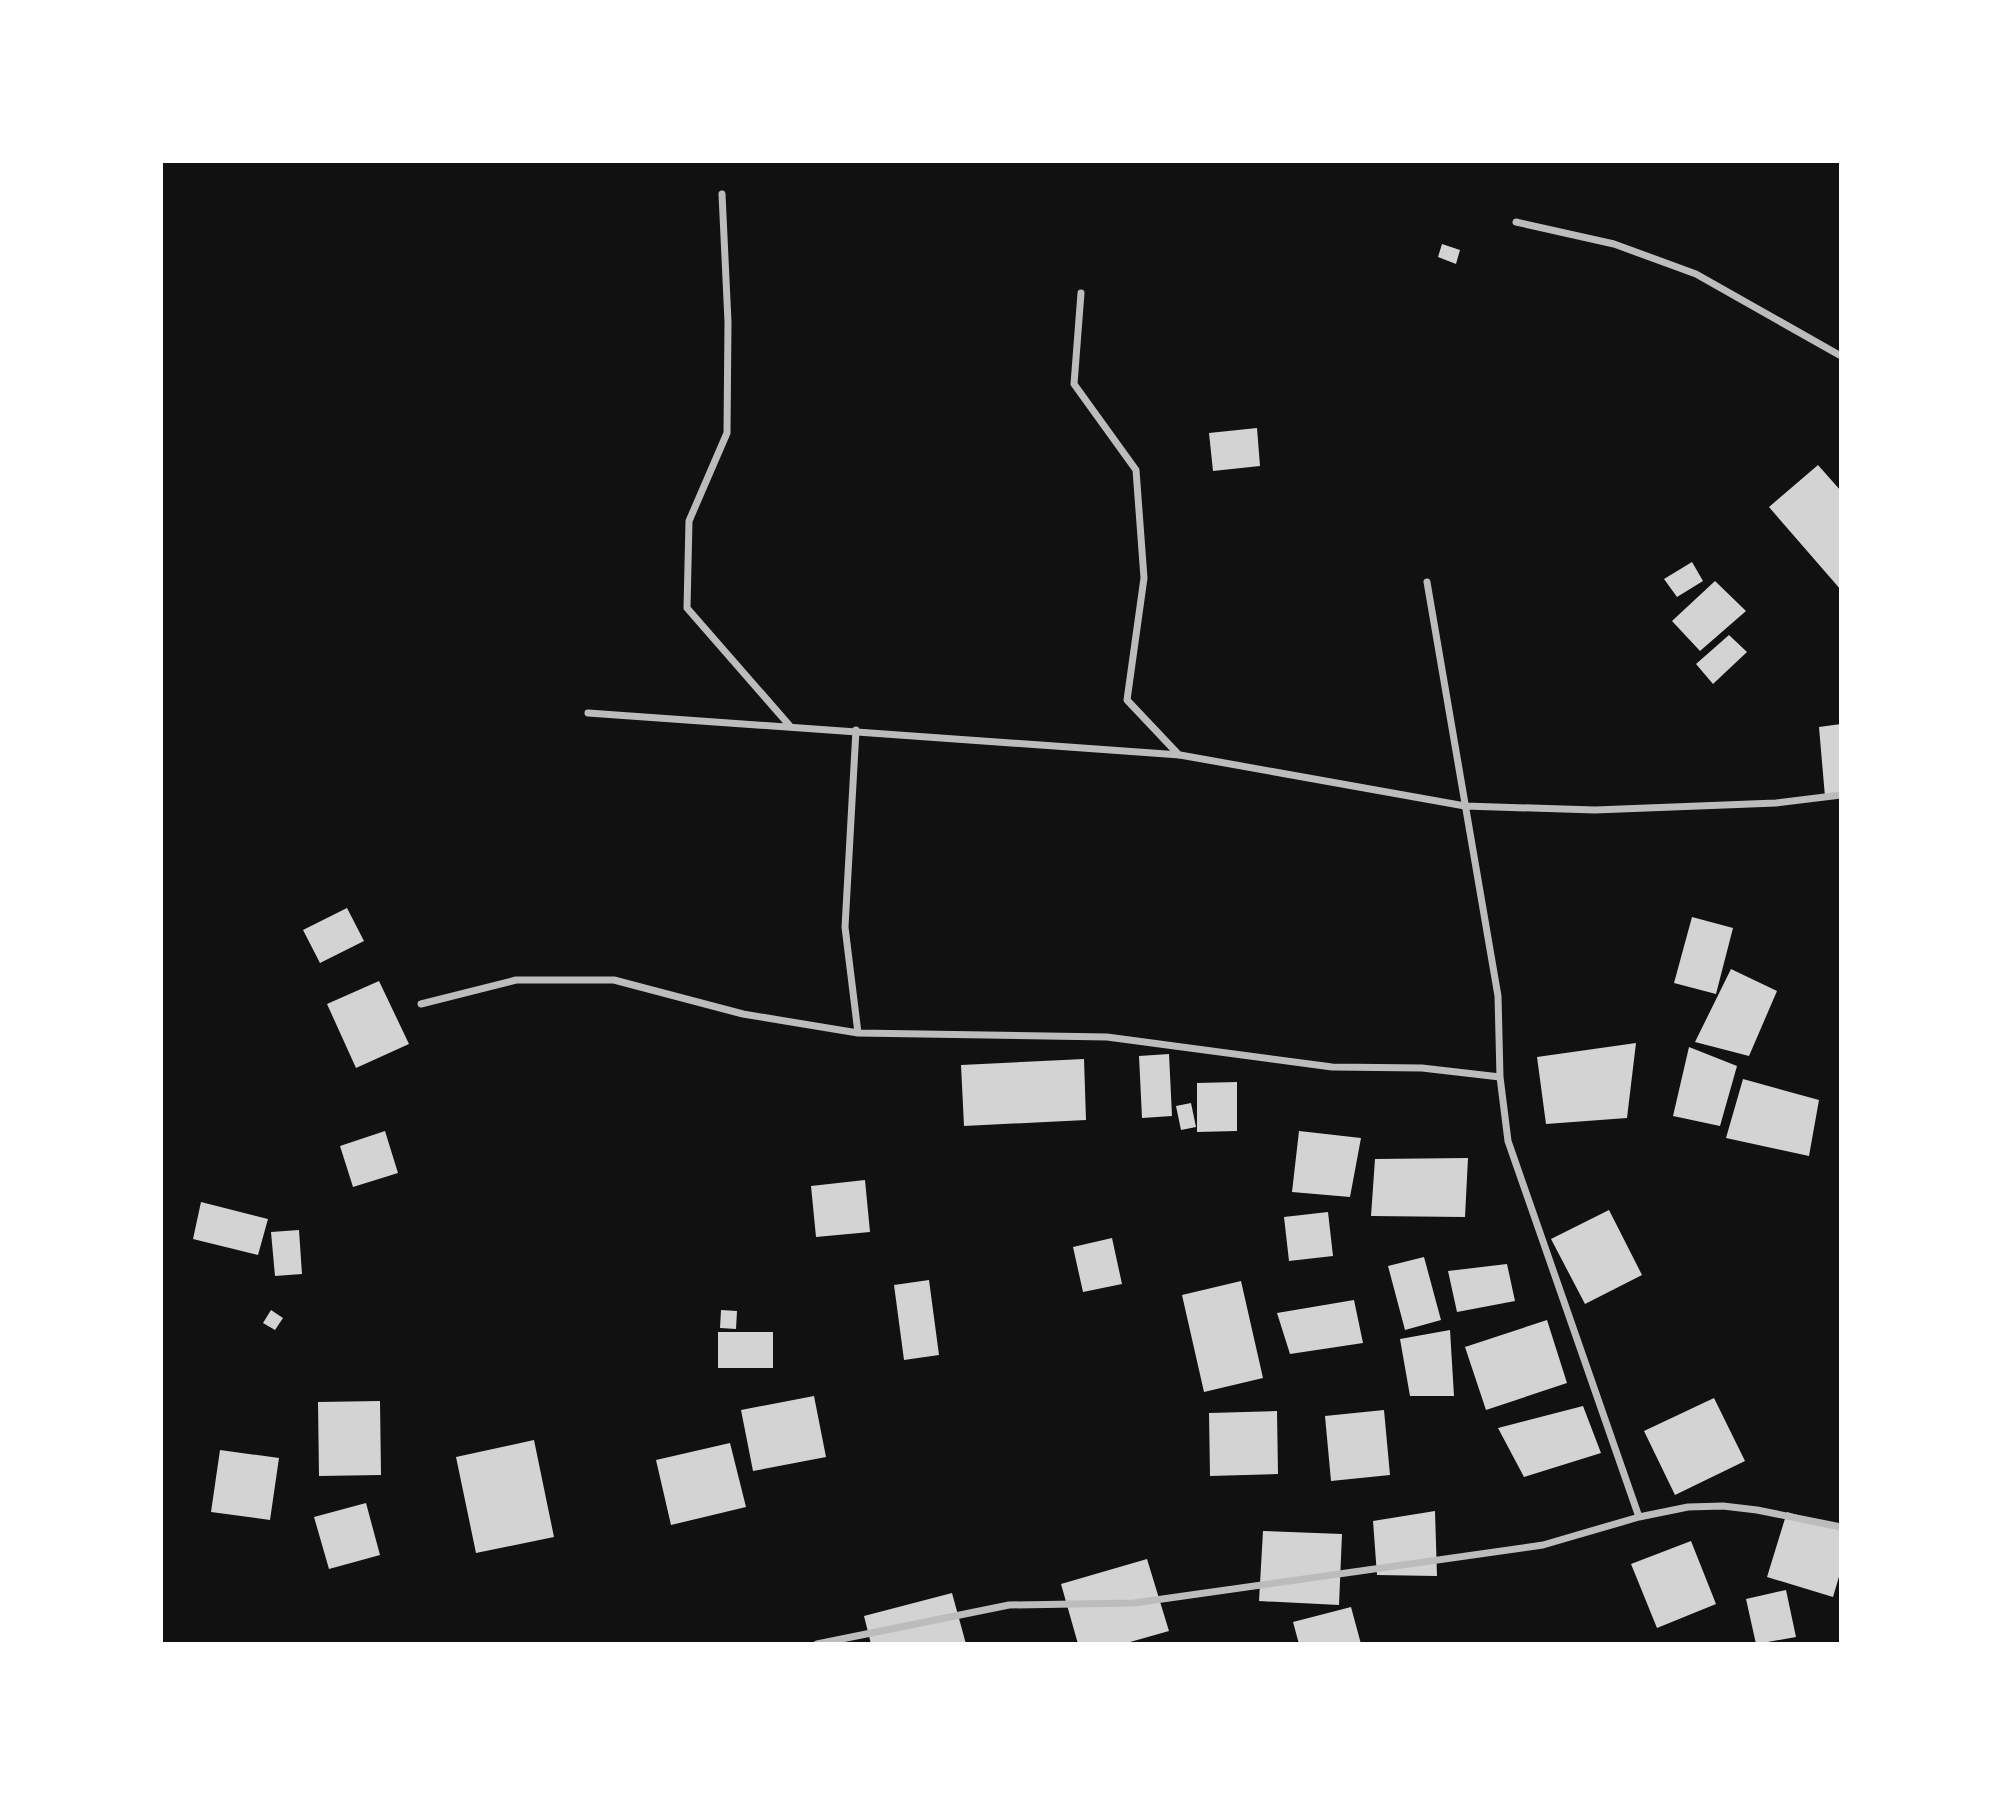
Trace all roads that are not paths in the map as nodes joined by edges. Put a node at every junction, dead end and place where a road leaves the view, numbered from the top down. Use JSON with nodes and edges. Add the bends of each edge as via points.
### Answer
{"nodes":[{"id":1,"x":722,"y":194,"type":"dead end"},
{"id":2,"x":1516,"y":222,"type":"dead end"},
{"id":3,"x":1081,"y":293,"type":"dead end"},
{"id":4,"x":1841,"y":356,"type":"edge"},
{"id":5,"x":1427,"y":582,"type":"dead end"},
{"id":6,"x":588,"y":713,"type":"dead end"},
{"id":7,"x":790,"y":726,"type":"junction"},
{"id":8,"x":856,"y":730,"type":"junction"},
{"id":9,"x":1180,"y":755,"type":"junction"},
{"id":10,"x":1841,"y":795,"type":"edge"},
{"id":11,"x":1465,"y":807,"type":"junction"},
{"id":12,"x":421,"y":1004,"type":"dead end"},
{"id":13,"x":858,"y":1033,"type":"junction"},
{"id":14,"x":1500,"y":1077,"type":"junction"},
{"id":15,"x":1639,"y":1517,"type":"junction"},
{"id":16,"x":1841,"y":1527,"type":"edge"},
{"id":17,"x":817,"y":1644,"type":"edge"}],
"edges":[{"from":1,"to":7,"type":"street","via":[[727,433],[689,521],[687,608]]},
{"from":2,"to":4,"type":"street","via":[[1614,244],[1696,274]]},
{"from":3,"to":9,"type":"street","via":[[1074,384],[1136,470],[1144,578],[1127,700]]},
{"from":5,"to":11,"type":"street"},
{"from":6,"to":7,"type":"street"},
{"from":7,"to":8,"type":"street"},
{"from":8,"to":9,"type":"street"},
{"from":8,"to":13,"type":"street","via":[[845,927]]},
{"from":9,"to":11,"type":"street"},
{"from":10,"to":11,"type":"street","via":[[1776,803],[1623,809]]},
{"from":11,"to":14,"type":"street","via":[[1498,996]]},
{"from":12,"to":13,"type":"street","via":[[516,980],[614,980],[743,1014]]},
{"from":13,"to":14,"type":"street","via":[[1107,1037],[1332,1067],[1422,1068]]},
{"from":14,"to":15,"type":"street","via":[[1508,1141]]},
{"from":15,"to":16,"type":"street","via":[[1688,1507],[1723,1506]]},
{"from":15,"to":17,"type":"street","via":[[1543,1545],[1134,1603],[1009,1605]]}]}
